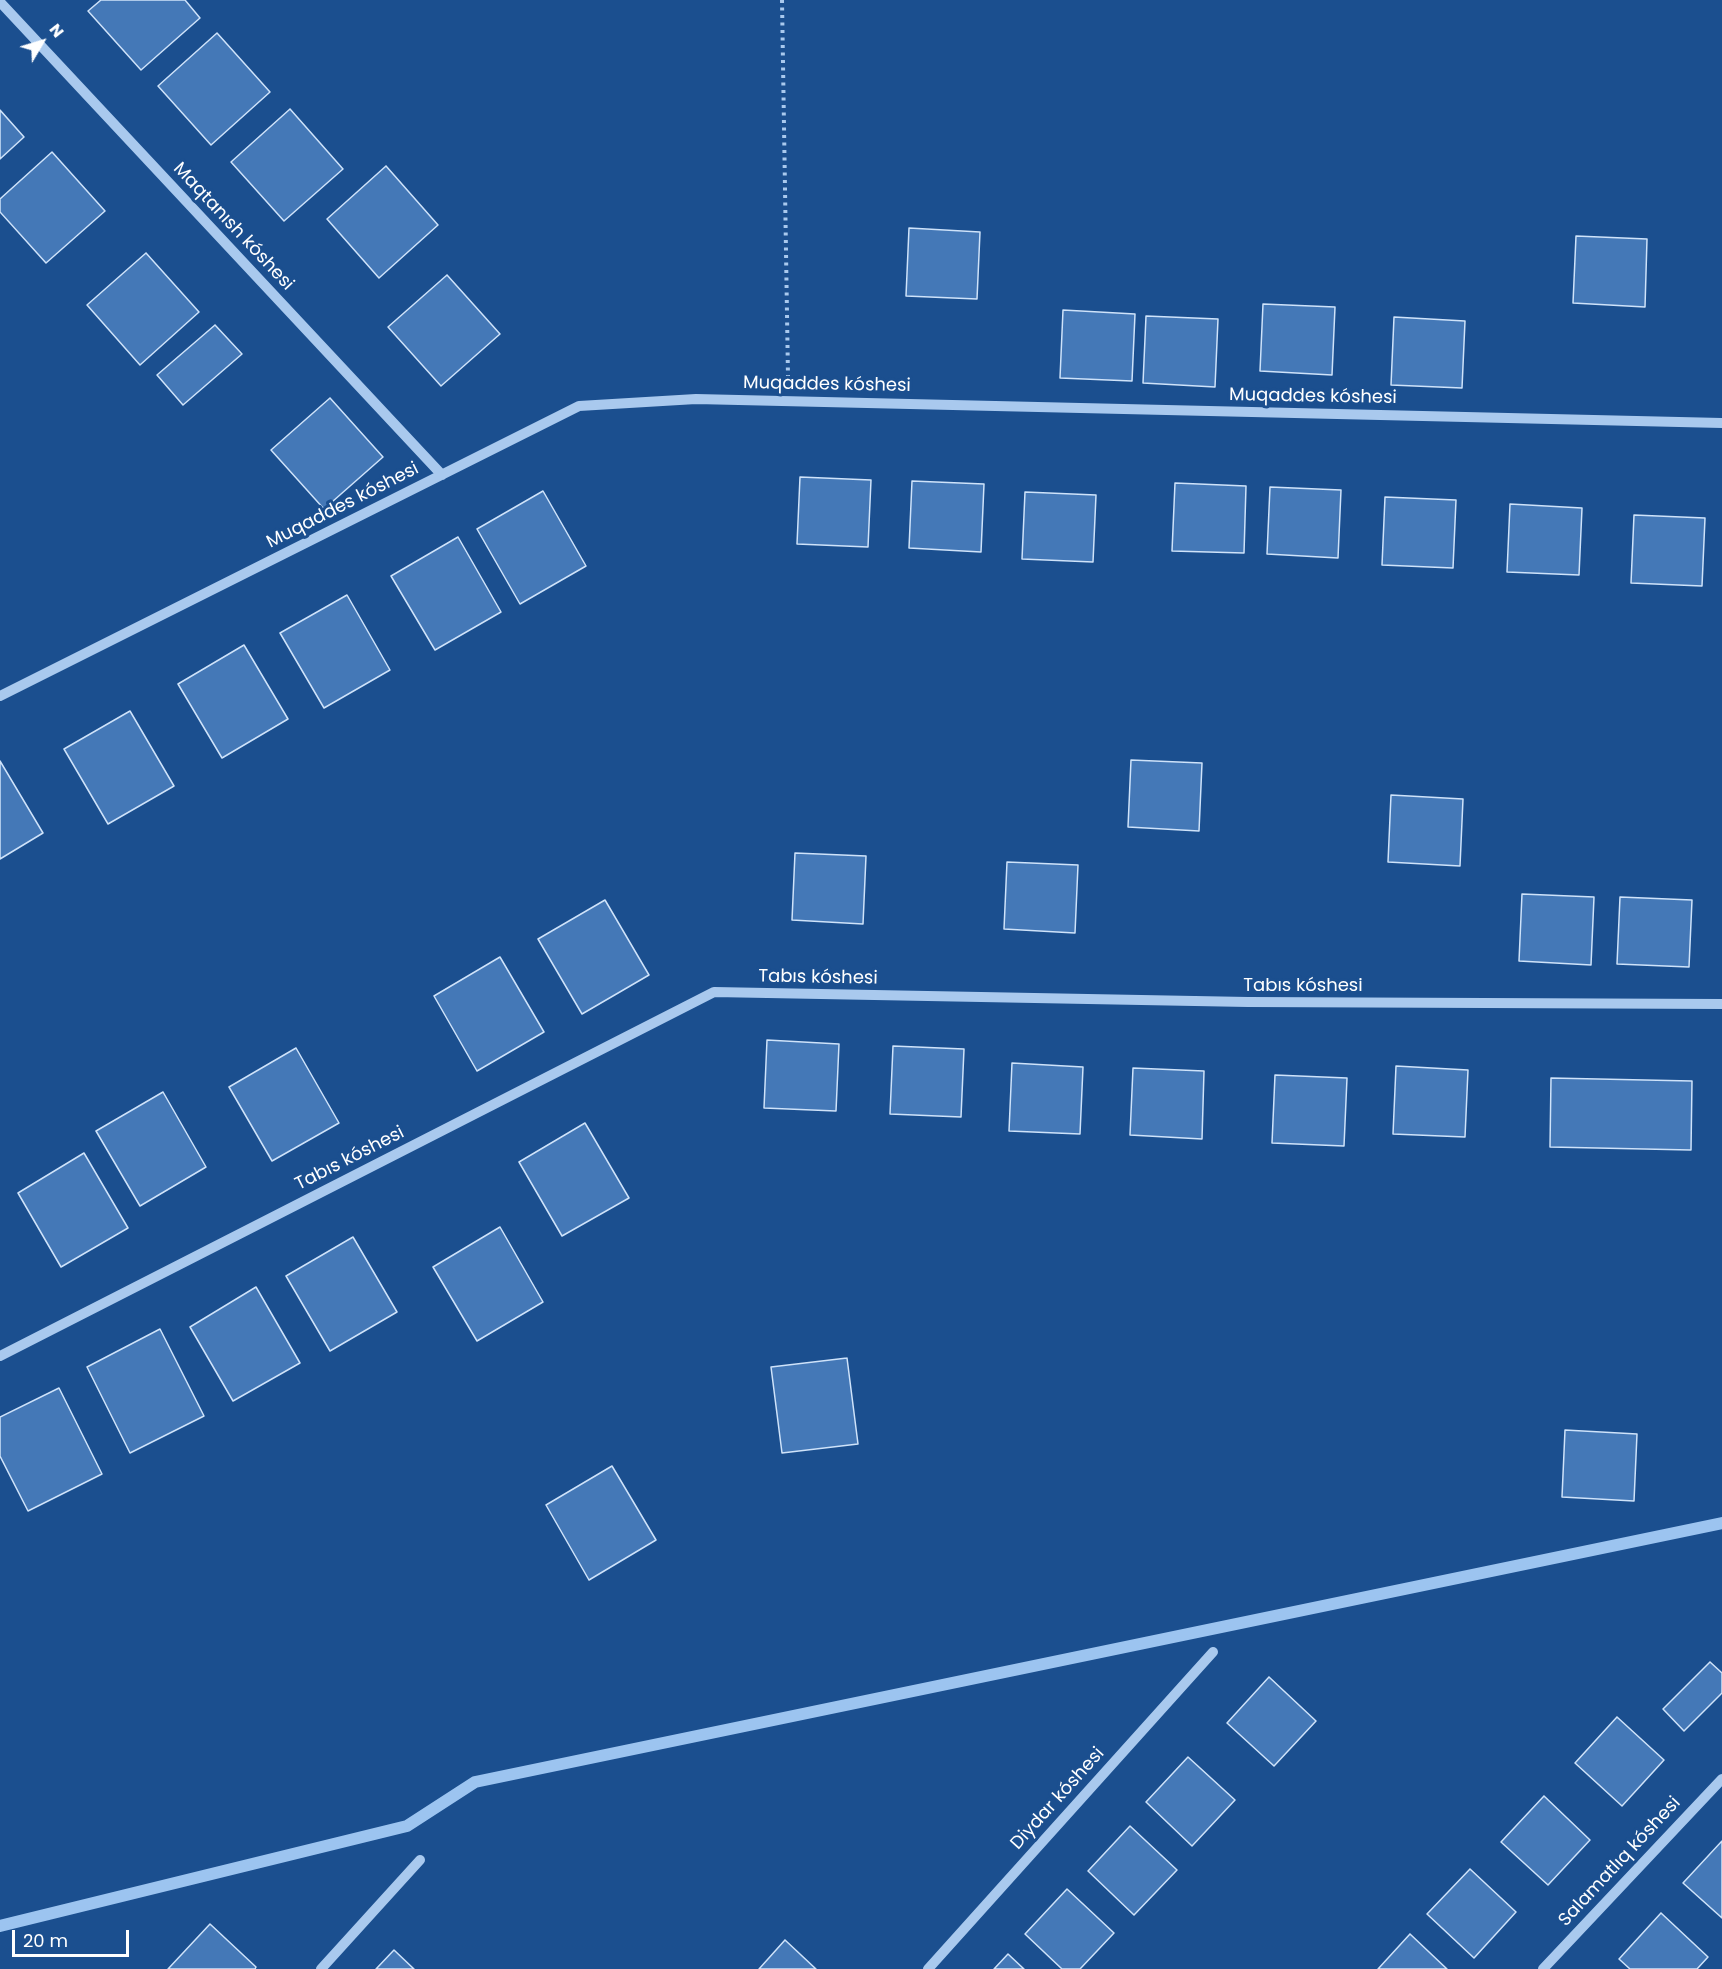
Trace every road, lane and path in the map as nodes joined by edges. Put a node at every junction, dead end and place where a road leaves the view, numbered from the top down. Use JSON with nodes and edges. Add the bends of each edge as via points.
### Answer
{"nodes":[{"id":1,"x":782,"y":0,"type":"edge"},
{"id":2,"x":0,"y":2,"type":"edge"},
{"id":3,"x":789,"y":401,"type":"junction"},
{"id":4,"x":1722,"y":423,"type":"edge"},
{"id":5,"x":442,"y":475,"type":"junction"},
{"id":6,"x":0,"y":696,"type":"edge"},
{"id":7,"x":1722,"y":1004,"type":"edge"},
{"id":8,"x":0,"y":1356,"type":"edge"},
{"id":9,"x":1213,"y":1652,"type":"dead end"},
{"id":10,"x":1722,"y":1779,"type":"edge"},
{"id":11,"x":420,"y":1860,"type":"dead end"},
{"id":12,"x":321,"y":1969,"type":"edge"},
{"id":13,"x":928,"y":1969,"type":"edge"},
{"id":14,"x":1543,"y":1969,"type":"edge"}],
"edges":[{"from":1,"to":3,"type":"path"},
{"from":2,"to":5,"type":"street","name":"Maqtanısh kóshesi"},
{"from":3,"to":4,"type":"street","name":"Muqaddes kóshesi"},
{"from":3,"to":5,"type":"street","name":"Muqaddes kóshesi","via":[[696,399],[579,406]]},
{"from":5,"to":6,"type":"street","name":"Muqaddes kóshesi"},
{"from":7,"to":8,"type":"street","name":"Tabıs kóshesi","via":[[1248,1002],[714,992]]},
{"from":9,"to":13,"type":"street","name":"Diydar kóshesi"},
{"from":10,"to":14,"type":"street","name":"Salamatlıq kóshesi"},
{"from":11,"to":12,"type":"street"}]}
